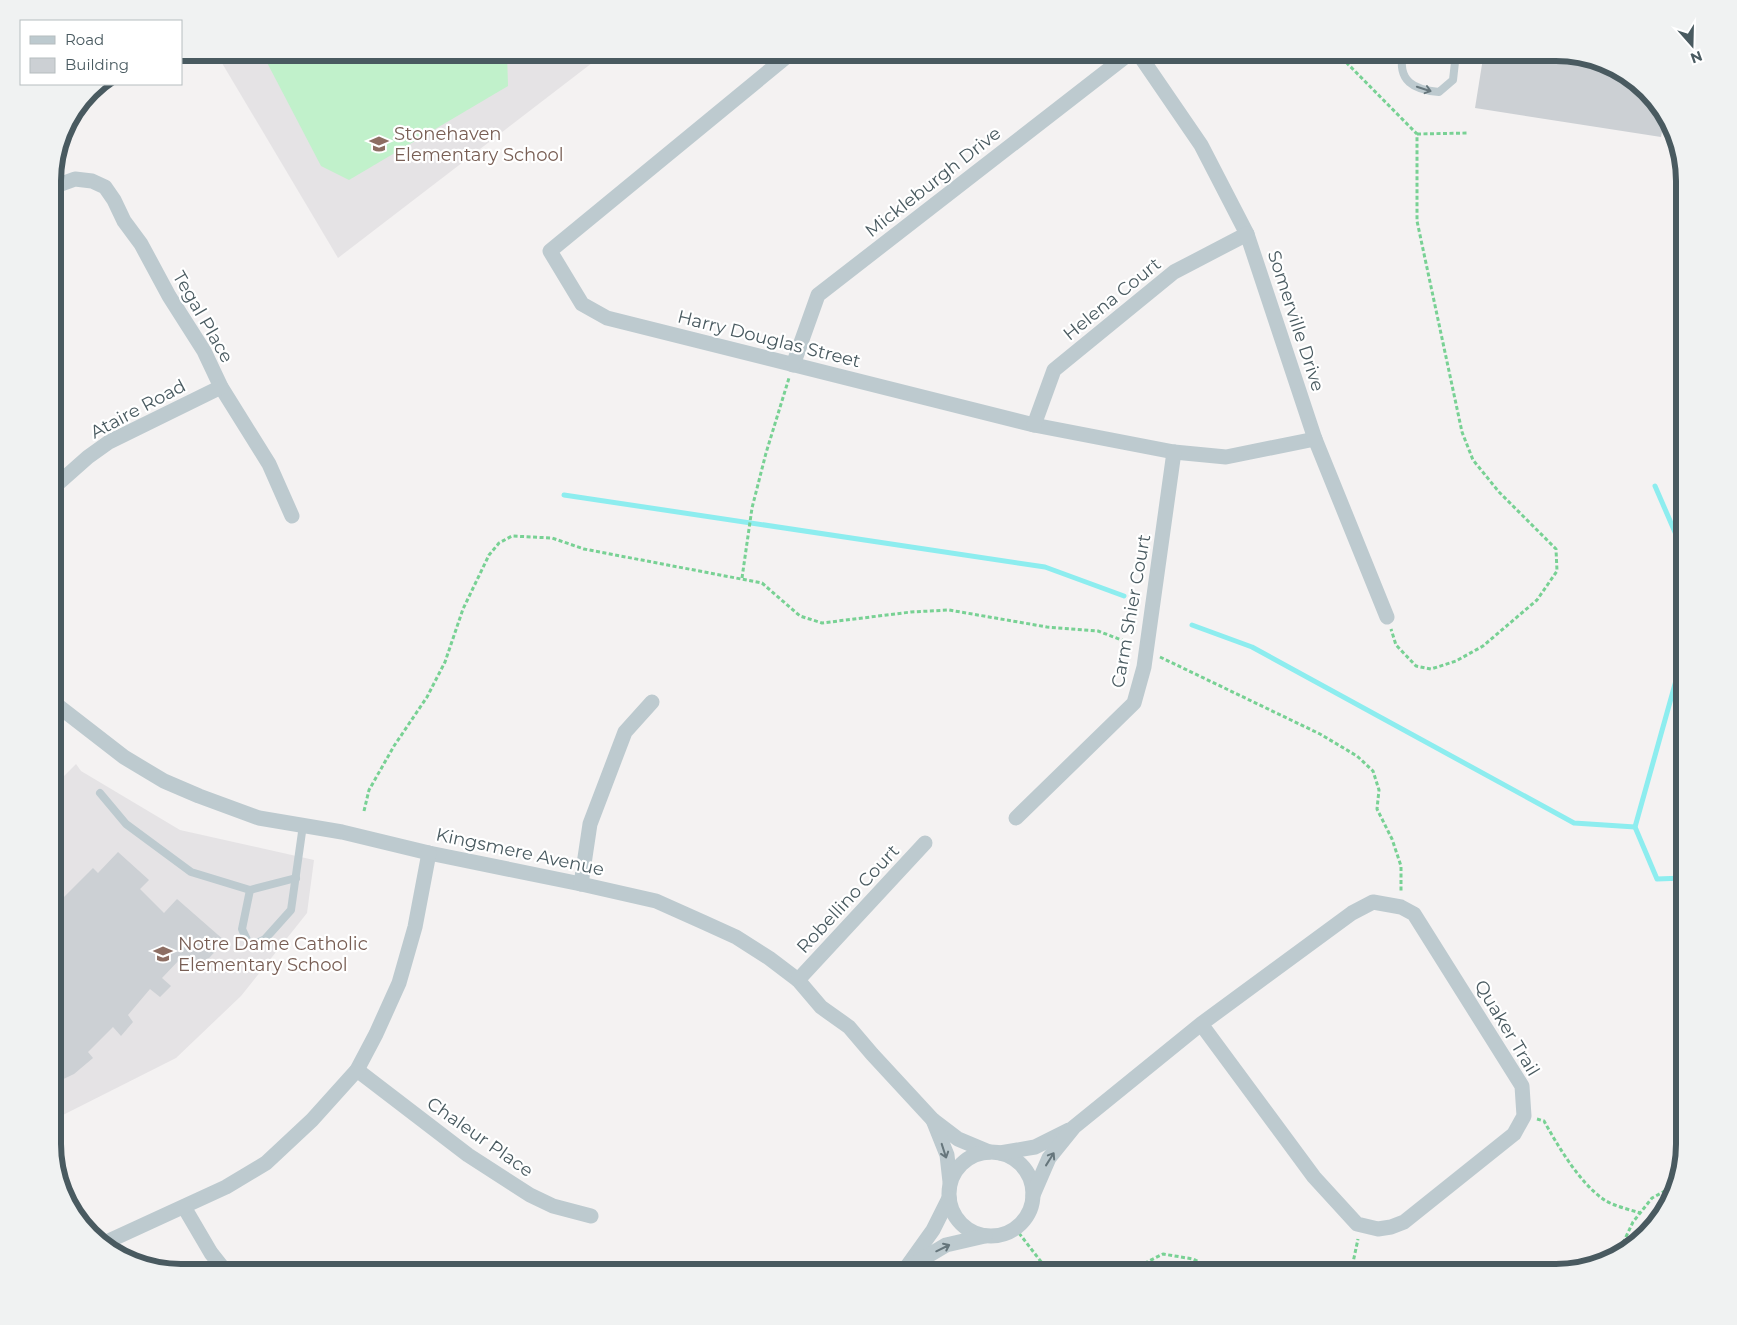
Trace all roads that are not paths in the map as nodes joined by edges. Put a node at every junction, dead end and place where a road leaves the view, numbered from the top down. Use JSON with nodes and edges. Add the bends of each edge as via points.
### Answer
{"nodes":[{"id":1,"x":1118,"y":61,"type":"edge"},
{"id":2,"x":1144,"y":61,"type":"edge"},
{"id":3,"x":1401,"y":61,"type":"edge"},
{"id":4,"x":1455,"y":61,"type":"edge"},
{"id":5,"x":778,"y":62,"type":"edge"},
{"id":6,"x":62,"y":183,"type":"edge"},
{"id":7,"x":1247,"y":234,"type":"junction"},
{"id":8,"x":793,"y":365,"type":"junction"},
{"id":9,"x":222,"y":388,"type":"junction"},
{"id":10,"x":1034,"y":425,"type":"junction"},
{"id":11,"x":1315,"y":439,"type":"junction"},
{"id":12,"x":1174,"y":452,"type":"junction"},
{"id":13,"x":62,"y":480,"type":"edge"},
{"id":14,"x":292,"y":516,"type":"dead end"},
{"id":15,"x":1387,"y":617,"type":"road end"},
{"id":16,"x":652,"y":702,"type":"dead end"},
{"id":17,"x":62,"y":709,"type":"edge"},
{"id":18,"x":100,"y":793,"type":"dead end"},
{"id":19,"x":1016,"y":818,"type":"dead end"},
{"id":20,"x":303,"y":825,"type":"junction"},
{"id":21,"x":925,"y":843,"type":"dead end"},
{"id":22,"x":429,"y":853,"type":"junction"},
{"id":23,"x":296,"y":878,"type":"junction"},
{"id":24,"x":581,"y":884,"type":"junction"},
{"id":25,"x":250,"y":890,"type":"junction"},
{"id":26,"x":798,"y":980,"type":"junction"},
{"id":27,"x":1200,"y":1024,"type":"junction"},
{"id":28,"x":357,"y":1070,"type":"junction"},
{"id":29,"x":933,"y":1120,"type":"junction"},
{"id":30,"x":1074,"y":1127,"type":"junction"},
{"id":31,"x":995,"y":1153,"type":"junction"},
{"id":32,"x":950,"y":1182,"type":"junction"},
{"id":33,"x":1032,"y":1195,"type":"junction"},
{"id":34,"x":949,"y":1198,"type":"junction"},
{"id":35,"x":184,"y":1206,"type":"junction"},
{"id":36,"x":591,"y":1216,"type":"dead end"},
{"id":37,"x":987,"y":1236,"type":"junction"},
{"id":38,"x":110,"y":1240,"type":"edge"},
{"id":39,"x":220,"y":1264,"type":"edge"},
{"id":40,"x":908,"y":1264,"type":"edge"},
{"id":41,"x":915,"y":1264,"type":"edge"}],
"edges":[{"from":1,"to":8,"type":"street","name":"Mickleburgh Drive","via":[[818,295]]},
{"from":2,"to":7,"type":"street","name":"Somerville Drive","via":[[1201,145]]},
{"from":3,"to":4,"type":"lane","one_way":true,"via":[[1406,80],[1422,90],[1439,92],[1453,80]]},
{"from":5,"to":8,"type":"street","name":"Harry Douglas Street","via":[[550,251],[582,304],[607,318]]},
{"from":6,"to":9,"type":"street","name":"Tegal Place","via":[[75,178],[105,187],[204,351]]},
{"from":7,"to":10,"type":"street","name":"Helena Court","via":[[1174,272],[1054,370]]},
{"from":7,"to":11,"type":"street","name":"Somerville Drive"},
{"from":8,"to":10,"type":"street","name":"Harry Douglas Street"},
{"from":9,"to":13,"type":"street","name":"Ataire Road","via":[[109,442]]},
{"from":9,"to":14,"type":"street","name":"Tegal Place","via":[[269,464]]},
{"from":10,"to":12,"type":"street","name":"Harry Douglas Street"},
{"from":11,"to":12,"type":"street","name":"Harry Douglas Street","via":[[1226,457]]},
{"from":11,"to":15,"type":"street","name":"Somerville Drive"},
{"from":12,"to":19,"type":"street","name":"Carm Shier Court","via":[[1144,667],[1134,703]]},
{"from":16,"to":24,"type":"street","via":[[625,732],[590,824]]},
{"from":17,"to":20,"type":"street","name":"Kingsmere Avenue","via":[[124,757],[164,781],[259,818]]},
{"from":18,"to":25,"type":"lane","via":[[126,824],[191,872]]},
{"from":20,"to":22,"type":"street","name":"Kingsmere Avenue"},
{"from":20,"to":23,"type":"lane"},
{"from":21,"to":26,"type":"street","name":"Robellino Court"},
{"from":22,"to":24,"type":"street","name":"Kingsmere Avenue"},
{"from":22,"to":28,"type":"street","via":[[415,928],[399,983]]},
{"from":23,"to":25,"type":"lane"},
{"from":23,"to":25,"type":"lane","via":[[291,910],[265,939],[257,943],[248,942],[242,929]]},
{"from":24,"to":26,"type":"street","name":"Kingsmere Avenue","via":[[656,901],[736,938],[770,958]]},
{"from":26,"to":29,"type":"street","name":"Kingsmere Avenue","via":[[821,1007],[849,1027]]},
{"from":27,"to":27,"type":"street","name":"Quaker Trail","via":[[1314,1177],[1357,1224],[1378,1228],[1404,1222],[1514,1134],[1524,1116],[1522,1086],[1414,914],[1401,907],[1373,902],[1364,905]]},
{"from":27,"to":30,"type":"street"},
{"from":28,"to":35,"type":"street","via":[[312,1120],[266,1163],[226,1187]]},
{"from":28,"to":36,"type":"street","name":"Chaleur Place","via":[[468,1154],[530,1195],[553,1206]]},
{"from":29,"to":31,"type":"street","name":"Kingsmere Avenue","via":[[958,1139]]},
{"from":29,"to":32,"type":"street","name":"Kingsmere Avenue","one_way":true,"via":[[947,1155]]},
{"from":30,"to":31,"type":"street","via":[[1035,1147]]},
{"from":33,"to":30,"type":"street","one_way":true,"via":[[1049,1158]]},
{"from":31,"to":32,"type":"street","via":[[974,1156],[963,1162]]},
{"from":31,"to":33,"type":"street","via":[[1014,1159],[1024,1169],[1030,1179]]},
{"from":32,"to":34,"type":"street"},
{"from":33,"to":37,"type":"street","via":[[1027,1215],[1015,1228]]},
{"from":34,"to":37,"type":"street","via":[[959,1222]]},
{"from":34,"to":40,"type":"street","via":[[933,1230]]},
{"from":35,"to":38,"type":"street"},
{"from":35,"to":39,"type":"street"},
{"from":41,"to":37,"type":"street","one_way":true,"via":[[946,1245]]}]}
